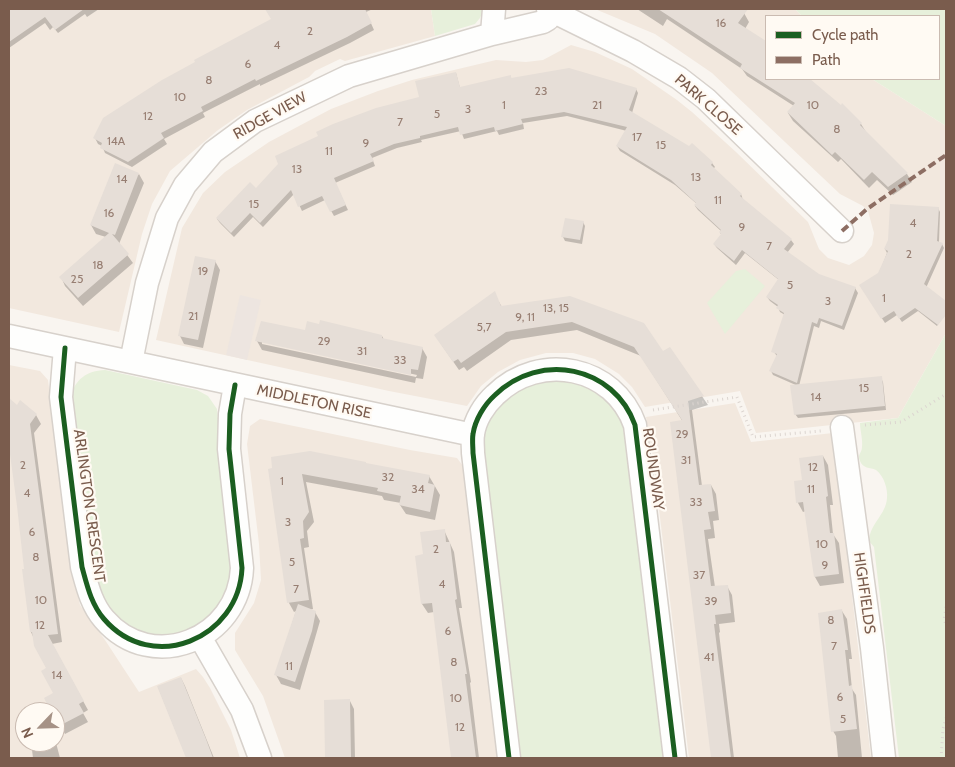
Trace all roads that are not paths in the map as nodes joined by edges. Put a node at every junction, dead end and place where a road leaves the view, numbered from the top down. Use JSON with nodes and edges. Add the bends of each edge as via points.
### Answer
{"nodes":[{"id":1,"x":494,"y":9,"type":"edge"},
{"id":2,"x":550,"y":10,"type":"edge"},
{"id":3,"x":492,"y":34,"type":"junction"},
{"id":4,"x":842,"y":231,"type":"dead end"},
{"id":5,"x":9,"y":336,"type":"edge"},
{"id":6,"x":65,"y":348,"type":"junction"},
{"id":7,"x":131,"y":362,"type":"junction"},
{"id":8,"x":235,"y":385,"type":"junction"},
{"id":9,"x":842,"y":427,"type":"road end"},
{"id":10,"x":473,"y":435,"type":"junction"},
{"id":11,"x":200,"y":637,"type":"junction"},
{"id":12,"x":260,"y":758,"type":"edge"},
{"id":13,"x":510,"y":758,"type":"edge"},
{"id":14,"x":675,"y":758,"type":"edge"},
{"id":15,"x":884,"y":758,"type":"edge"}],
"edges":[{"from":1,"to":3,"type":"street"},
{"from":2,"to":3,"type":"street","name":"RIDGE VIEW","via":[[544,22]]},
{"from":2,"to":4,"type":"street","name":"PARK CLOSE","via":[[679,78],[706,99]]},
{"from":3,"to":7,"type":"street","name":"RIDGE VIEW","via":[[329,84],[255,121],[213,152],[185,185],[167,218],[148,283]]},
{"from":5,"to":6,"type":"street","name":"MIDDLETON RISE"},
{"from":6,"to":7,"type":"street","name":"MIDDLETON RISE"},
{"from":6,"to":11,"type":"street","name":"ARLINGTON CRESCENT","via":[[61,397],[82,566],[91,600],[112,628],[142,644],[170,646]]},
{"from":7,"to":8,"type":"street","name":"MIDDLETON RISE"},
{"from":8,"to":10,"type":"street","name":"MIDDLETON RISE"},
{"from":8,"to":11,"type":"street","name":"ARLINGTON CRESCENT","via":[[229,449],[242,576],[229,611],[215,628]]},
{"from":9,"to":15,"type":"street","name":"HIGHFIELDS"},
{"from":10,"to":13,"type":"street","name":"ROUNDWAY"},
{"from":10,"to":14,"type":"street","name":"ROUNDWAY","via":[[483,410],[499,391],[529,373],[562,369],[578,372],[595,379],[621,398],[632,416],[637,437]]},
{"from":11,"to":12,"type":"street","via":[[242,710]]}]}
